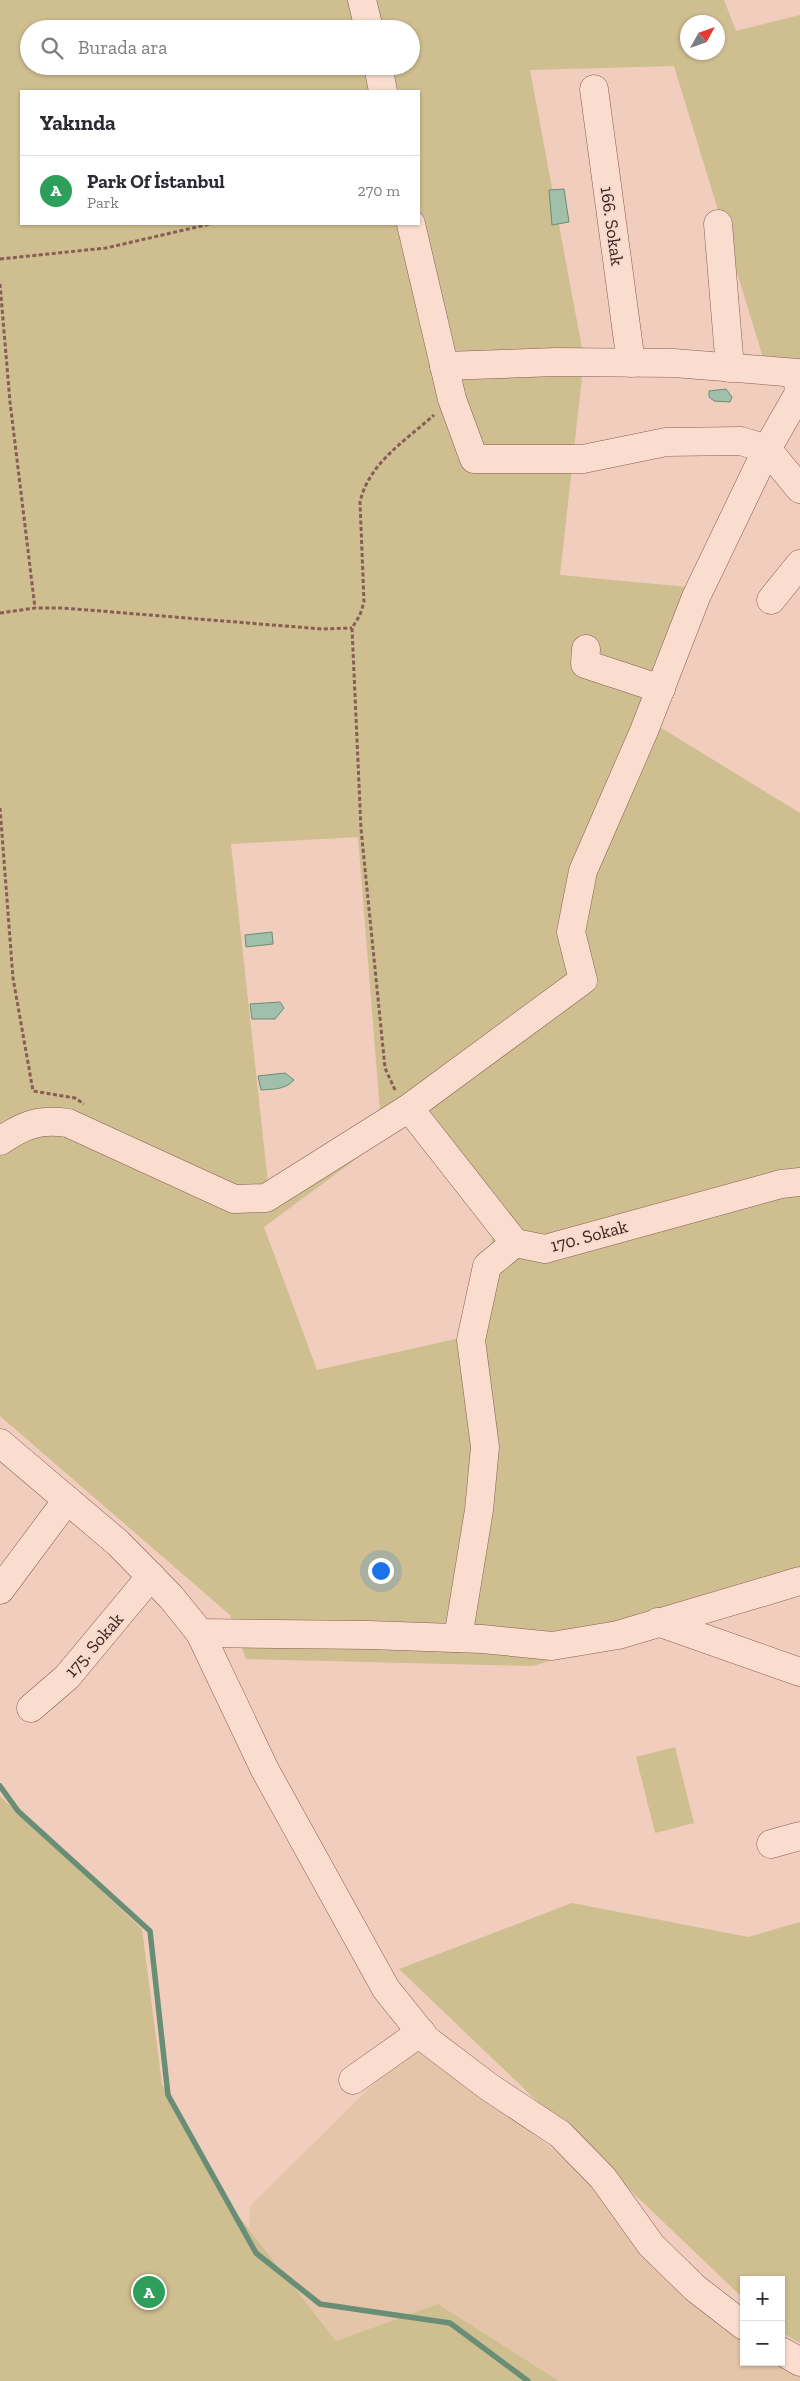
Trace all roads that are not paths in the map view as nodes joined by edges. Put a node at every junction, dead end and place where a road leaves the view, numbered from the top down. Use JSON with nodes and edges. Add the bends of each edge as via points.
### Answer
{"nodes":[{"id":1,"x":362,"y":0,"type":"edge"},
{"id":2,"x":367,"y":20,"type":"edge"},
{"id":3,"x":380,"y":75,"type":"edge"},
{"id":4,"x":594,"y":89,"type":"dead end"},
{"id":5,"x":383,"y":90,"type":"edge"},
{"id":6,"x":718,"y":224,"type":"dead end"},
{"id":7,"x":411,"y":225,"type":"edge"},
{"id":8,"x":631,"y":363,"type":"junction"},
{"id":9,"x":444,"y":366,"type":"junction"},
{"id":10,"x":730,"y":368,"type":"junction"},
{"id":11,"x":799,"y":373,"type":"edge"},
{"id":12,"x":767,"y":450,"type":"junction"},
{"id":13,"x":800,"y":489,"type":"edge"},
{"id":14,"x":800,"y":564,"type":"edge"},
{"id":15,"x":771,"y":600,"type":"dead end"},
{"id":16,"x":586,"y":649,"type":"dead end"},
{"id":17,"x":661,"y":689,"type":"junction"},
{"id":18,"x":409,"y":1108,"type":"junction"},
{"id":19,"x":0,"y":1141,"type":"edge"},
{"id":20,"x":800,"y":1182,"type":"edge"},
{"id":21,"x":515,"y":1243,"type":"junction"},
{"id":22,"x":0,"y":1443,"type":"edge"},
{"id":23,"x":67,"y":1500,"type":"junction"},
{"id":24,"x":151,"y":1576,"type":"junction"},
{"id":25,"x":800,"y":1581,"type":"edge"},
{"id":26,"x":0,"y":1590,"type":"edge"},
{"id":27,"x":658,"y":1622,"type":"junction"},
{"id":28,"x":200,"y":1633,"type":"junction"},
{"id":29,"x":458,"y":1638,"type":"junction"},
{"id":30,"x":800,"y":1672,"type":"edge"},
{"id":31,"x":31,"y":1708,"type":"dead end"},
{"id":32,"x":800,"y":1836,"type":"edge"},
{"id":33,"x":771,"y":1844,"type":"dead end"},
{"id":34,"x":422,"y":2032,"type":"junction"},
{"id":35,"x":353,"y":2080,"type":"dead end"},
{"id":36,"x":740,"y":2323,"type":"edge"},
{"id":37,"x":785,"y":2353,"type":"edge"},
{"id":38,"x":800,"y":2362,"type":"edge"}],
"edges":[{"from":1,"to":2,"type":"street"},
{"from":3,"to":5,"type":"street"},
{"from":4,"to":8,"type":"street","name":"166. Sokak"},
{"from":6,"to":10,"type":"street"},
{"from":7,"to":9,"type":"street"},
{"from":8,"to":9,"type":"street"},
{"from":8,"to":10,"type":"street"},
{"from":9,"to":12,"type":"street","via":[[452,399],[474,459],[583,459],[666,442],[741,441]]},
{"from":10,"to":11,"type":"street"},
{"from":11,"to":12,"type":"street","via":[[799,393]]},
{"from":12,"to":13,"type":"street"},
{"from":12,"to":17,"type":"street","via":[[696,597]]},
{"from":14,"to":15,"type":"street"},
{"from":16,"to":17,"type":"street","via":[[585,664]]},
{"from":17,"to":18,"type":"street","via":[[583,871],[571,932],[583,980]]},
{"from":18,"to":19,"type":"street","via":[[266,1198],[234,1199],[68,1123],[39,1122],[23,1126]]},
{"from":18,"to":21,"type":"street"},
{"from":20,"to":21,"type":"street","name":"170. Sokak","via":[[781,1184],[545,1249]]},
{"from":21,"to":29,"type":"street","via":[[487,1266],[471,1340],[485,1447],[479,1510]]},
{"from":22,"to":23,"type":"street"},
{"from":23,"to":24,"type":"street"},
{"from":23,"to":26,"type":"street"},
{"from":24,"to":28,"type":"street"},
{"from":24,"to":31,"type":"street","name":"175. Sokak","via":[[67,1677]]},
{"from":25,"to":27,"type":"street"},
{"from":27,"to":29,"type":"street","via":[[618,1635],[552,1646]]},
{"from":27,"to":30,"type":"street"},
{"from":28,"to":29,"type":"street"},
{"from":28,"to":34,"type":"street","via":[[265,1770],[386,1988]]},
{"from":32,"to":33,"type":"street"},
{"from":34,"to":35,"type":"street"},
{"from":34,"to":36,"type":"street","via":[[427,2040],[488,2087],[560,2134],[602,2178],[650,2245],[695,2288]]},
{"from":37,"to":38,"type":"street"}]}
